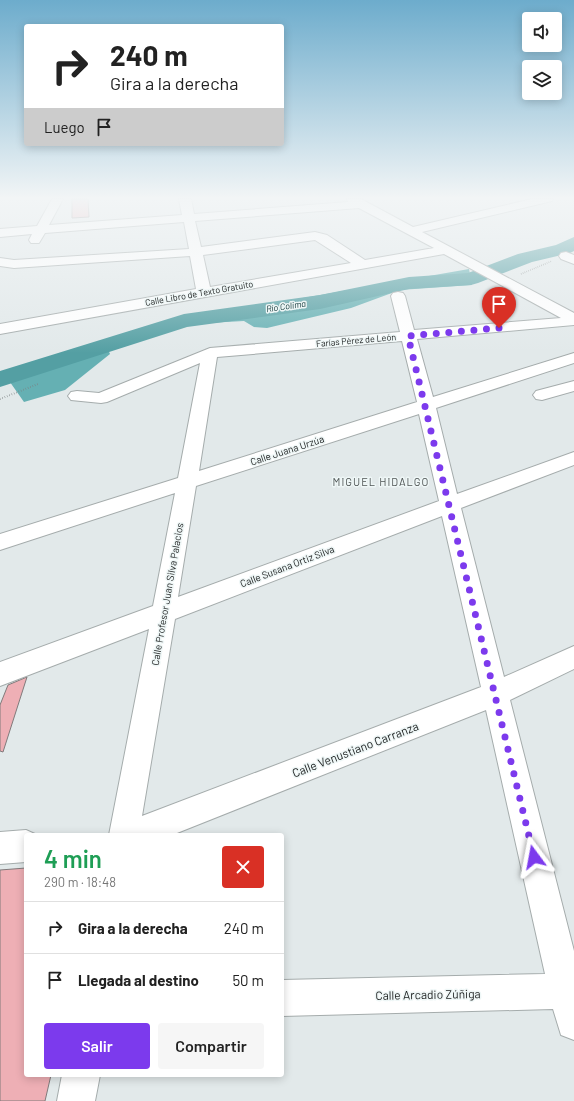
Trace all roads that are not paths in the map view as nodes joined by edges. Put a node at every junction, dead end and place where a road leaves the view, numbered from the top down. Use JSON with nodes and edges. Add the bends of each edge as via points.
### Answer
{"nodes":[{"id":1,"x":28,"y":250,"type":"edge"},
{"id":2,"x":208,"y":250,"type":"edge"},
{"id":3,"x":342,"y":250,"type":"edge"},
{"id":4,"x":444,"y":250,"type":"edge"},
{"id":5,"x":446,"y":250,"type":"edge"},
{"id":6,"x":196,"y":252,"type":"junction"},
{"id":7,"x":0,"y":262,"type":"edge"},
{"id":8,"x":14,"y":264,"type":"junction"},
{"id":9,"x":362,"y":264,"type":"junction"},
{"id":10,"x":0,"y":273,"type":"edge"},
{"id":11,"x":204,"y":292,"type":"junction"},
{"id":12,"x":398,"y":296,"type":"dead end"},
{"id":13,"x":574,"y":320,"type":"edge"},
{"id":14,"x":0,"y":329,"type":"edge"},
{"id":15,"x":408,"y":336,"type":"junction"},
{"id":16,"x":210,"y":353,"type":"junction"},
{"id":17,"x":574,"y":358,"type":"edge"},
{"id":18,"x":574,"y":386,"type":"edge"},
{"id":19,"x":542,"y":395,"type":"dead end"},
{"id":20,"x":77,"y":396,"type":"dead end"},
{"id":21,"x":426,"y":405,"type":"junction"},
{"id":22,"x":574,"y":458,"type":"edge"},
{"id":23,"x":187,"y":481,"type":"junction"},
{"id":24,"x":450,"y":505,"type":"junction"},
{"id":25,"x":0,"y":542,"type":"edge"},
{"id":26,"x":164,"y":612,"type":"junction"},
{"id":27,"x":574,"y":657,"type":"edge"},
{"id":28,"x":0,"y":674,"type":"edge"},
{"id":29,"x":495,"y":694,"type":"junction"},
{"id":30,"x":124,"y":833,"type":"edge"},
{"id":31,"x":139,"y":833,"type":"edge"},
{"id":32,"x":24,"y":846,"type":"edge"},
{"id":33,"x":0,"y":848,"type":"edge"},
{"id":34,"x":284,"y":998,"type":"edge"},
{"id":35,"x":571,"y":1001,"type":"edge"},
{"id":36,"x":81,"y":1077,"type":"edge"},
{"id":37,"x":76,"y":1101,"type":"edge"}],
"edges":[{"from":1,"to":8,"type":"street"},
{"from":2,"to":6,"type":"street"},
{"from":3,"to":9,"type":"street"},
{"from":4,"to":9,"type":"street","name":"Calle Libro de Texto Gratuito"},
{"from":5,"to":13,"type":"street"},
{"from":6,"to":8,"type":"street"},
{"from":6,"to":11,"type":"street"},
{"from":7,"to":8,"type":"street"},
{"from":8,"to":10,"type":"street"},
{"from":9,"to":11,"type":"street","name":"Calle Libro de Texto Gratuito"},
{"from":11,"to":14,"type":"street","name":"Calle Libro de Texto Gratuito"},
{"from":12,"to":15,"type":"street"},
{"from":13,"to":15,"type":"street","name":"Farías Pérez de León"},
{"from":15,"to":16,"type":"street","name":"Farías Pérez de León"},
{"from":15,"to":21,"type":"street"},
{"from":16,"to":20,"type":"street","name":"Farías Pérez de León","via":[[101,398]]},
{"from":16,"to":23,"type":"street","name":"Calle Profesor Juan Silva Palacios"},
{"from":17,"to":21,"type":"street","name":"Calle Juana Urzúa"},
{"from":18,"to":19,"type":"street"},
{"from":21,"to":23,"type":"street","name":"Calle Juana Urzúa"},
{"from":21,"to":24,"type":"street"},
{"from":22,"to":24,"type":"street","name":"Calle Susana Ortiz Silva"},
{"from":23,"to":25,"type":"street","name":"Calle Juana Urzúa"},
{"from":23,"to":26,"type":"street","name":"Calle Profesor Juan Silva Palacios"},
{"from":24,"to":26,"type":"street","name":"Calle Susana Ortiz Silva"},
{"from":24,"to":29,"type":"street"},
{"from":26,"to":28,"type":"street","name":"Calle Susana Ortiz Silva"},
{"from":26,"to":30,"type":"street","name":"Calle Profesor Juan Silva Palacios"},
{"from":27,"to":29,"type":"street","name":"Calle Venustiano Carranza"},
{"from":29,"to":31,"type":"street","name":"Calle Venustiano Carranza"},
{"from":29,"to":35,"type":"street"},
{"from":32,"to":33,"type":"street"},
{"from":34,"to":35,"type":"street","name":"Calle Arcadio Zúñiga"},
{"from":36,"to":37,"type":"street"}]}
